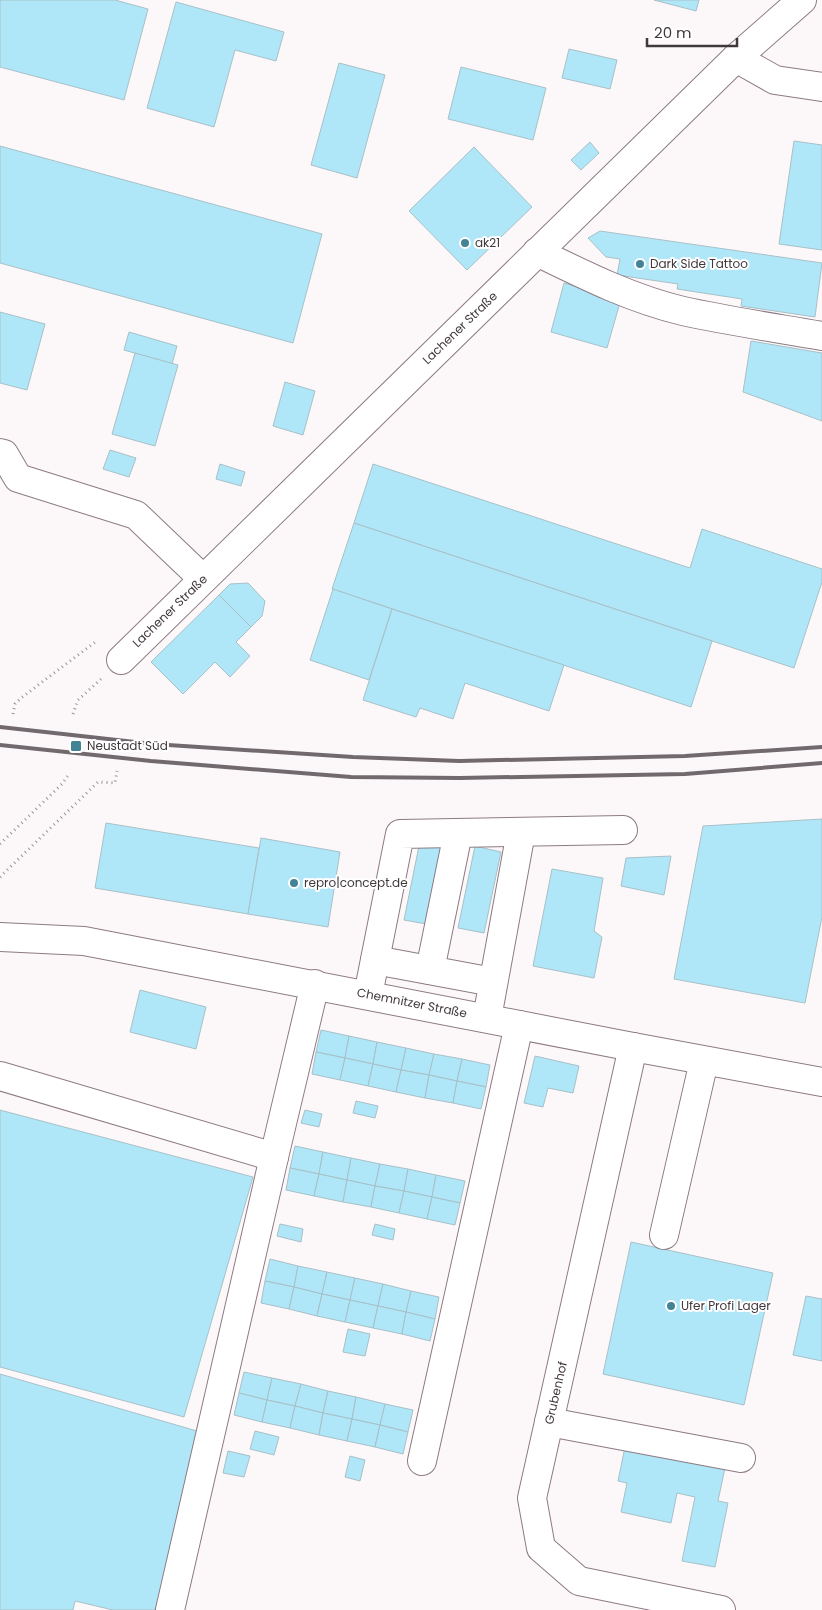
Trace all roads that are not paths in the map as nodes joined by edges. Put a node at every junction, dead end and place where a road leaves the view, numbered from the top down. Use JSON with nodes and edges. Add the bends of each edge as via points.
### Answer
{"nodes":[{"id":1,"x":802,"y":0,"type":"edge"},
{"id":2,"x":736,"y":58,"type":"junction"},
{"id":3,"x":822,"y":87,"type":"edge"},
{"id":4,"x":538,"y":252,"type":"junction"},
{"id":5,"x":822,"y":336,"type":"edge"},
{"id":6,"x":0,"y":453,"type":"edge"},
{"id":7,"x":9,"y":484,"type":"edge"},
{"id":8,"x":203,"y":580,"type":"junction"},
{"id":9,"x":121,"y":660,"type":"road end"},
{"id":10,"x":623,"y":830,"type":"dead end"},
{"id":11,"x":521,"y":832,"type":"junction"},
{"id":12,"x":458,"y":833,"type":"junction"},
{"id":13,"x":0,"y":937,"type":"edge"},
{"id":14,"x":375,"y":960,"type":"junction"},
{"id":15,"x":430,"y":970,"type":"junction"},
{"id":16,"x":494,"y":982,"type":"junction"},
{"id":17,"x":315,"y":984,"type":"junction"},
{"id":18,"x":368,"y":995,"type":"junction"},
{"id":19,"x":487,"y":1018,"type":"junction"},
{"id":20,"x":519,"y":1025,"type":"junction"},
{"id":21,"x":633,"y":1047,"type":"junction"},
{"id":22,"x":704,"y":1060,"type":"junction"},
{"id":23,"x":0,"y":1076,"type":"edge"},
{"id":24,"x":822,"y":1082,"type":"edge"},
{"id":25,"x":274,"y":1157,"type":"junction"},
{"id":26,"x":664,"y":1236,"type":"dead end"},
{"id":27,"x":549,"y":1422,"type":"junction"},
{"id":28,"x":741,"y":1458,"type":"dead end"},
{"id":29,"x":422,"y":1461,"type":"dead end"},
{"id":30,"x":170,"y":1610,"type":"edge"},
{"id":31,"x":721,"y":1610,"type":"edge"}],
"edges":[{"from":1,"to":2,"type":"street","name":"Lachener Straße"},
{"from":2,"to":3,"type":"street","via":[[775,80]]},
{"from":2,"to":4,"type":"street","name":"Lachener Straße"},
{"from":4,"to":5,"type":"street","via":[[590,278],[682,310]]},
{"from":4,"to":8,"type":"street","name":"Lachener Straße"},
{"from":6,"to":7,"type":"street","via":[[4,454]]},
{"from":7,"to":8,"type":"street","via":[[136,515]]},
{"from":8,"to":9,"type":"street","name":"Lachener Straße"},
{"from":10,"to":11,"type":"street"},
{"from":11,"to":12,"type":"street"},
{"from":11,"to":16,"type":"street"},
{"from":12,"to":14,"type":"street","via":[[400,834]]},
{"from":12,"to":15,"type":"street"},
{"from":13,"to":17,"type":"street","name":"Chemnitzer Straße","via":[[84,941]]},
{"from":14,"to":15,"type":"street"},
{"from":14,"to":18,"type":"street"},
{"from":15,"to":16,"type":"street"},
{"from":16,"to":19,"type":"street"},
{"from":17,"to":18,"type":"street","name":"Chemnitzer Straße"},
{"from":17,"to":25,"type":"street"},
{"from":18,"to":19,"type":"street","name":"Chemnitzer Straße"},
{"from":19,"to":20,"type":"street","name":"Chemnitzer Straße"},
{"from":20,"to":21,"type":"street","name":"Chemnitzer Straße"},
{"from":20,"to":29,"type":"street"},
{"from":21,"to":22,"type":"street","name":"Chemnitzer Straße"},
{"from":21,"to":27,"type":"street","name":"Grubenhof"},
{"from":22,"to":24,"type":"street","name":"Chemnitzer Straße"},
{"from":22,"to":26,"type":"street"},
{"from":23,"to":25,"type":"street"},
{"from":25,"to":30,"type":"street"},
{"from":27,"to":28,"type":"street"},
{"from":27,"to":31,"type":"street","name":"Grubenhof","via":[[532,1498],[541,1548],[578,1582]]}]}
